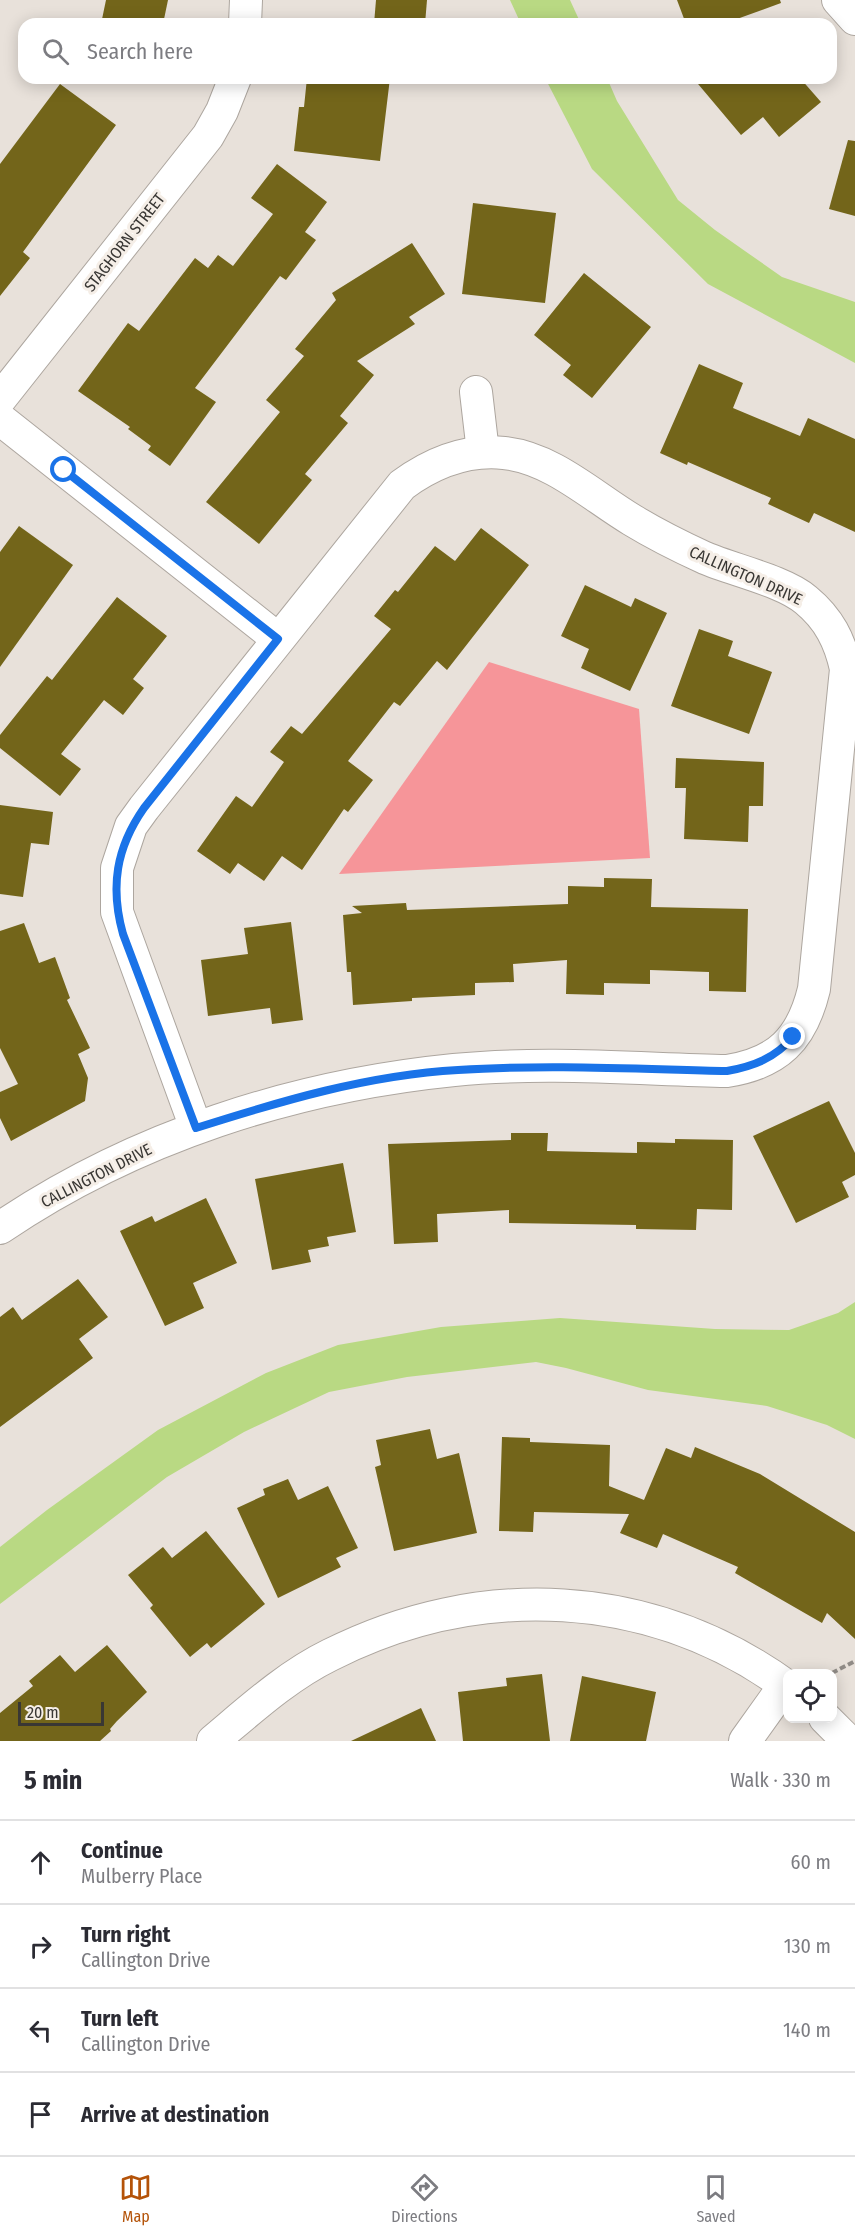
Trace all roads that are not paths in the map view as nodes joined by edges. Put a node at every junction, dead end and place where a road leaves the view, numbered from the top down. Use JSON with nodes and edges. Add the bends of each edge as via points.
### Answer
{"nodes":[{"id":1,"x":246,"y":0,"type":"edge"},
{"id":2,"x":838,"y":0,"type":"edge"},
{"id":3,"x":245,"y":18,"type":"edge"},
{"id":4,"x":855,"y":19,"type":"edge"},
{"id":5,"x":233,"y":84,"type":"edge"},
{"id":6,"x":476,"y":392,"type":"dead end"},
{"id":7,"x":0,"y":399,"type":"edge"},
{"id":8,"x":0,"y":419,"type":"edge"},
{"id":9,"x":483,"y":452,"type":"junction"},
{"id":10,"x":278,"y":639,"type":"junction"},
{"id":11,"x":196,"y":1128,"type":"junction"},
{"id":12,"x":0,"y":1228,"type":"edge"},
{"id":13,"x":783,"y":1684,"type":"edge"},
{"id":14,"x":783,"y":1690,"type":"edge"},
{"id":15,"x":829,"y":1723,"type":"edge"},
{"id":16,"x":213,"y":1741,"type":"edge"},
{"id":17,"x":745,"y":1741,"type":"edge"},
{"id":18,"x":848,"y":1741,"type":"edge"}],
"edges":[{"from":1,"to":3,"type":"street"},
{"from":2,"to":4,"type":"street"},
{"from":5,"to":7,"type":"street","name":"STAGHORN STREET","via":[[208,136]]},
{"from":6,"to":9,"type":"street"},
{"from":8,"to":10,"type":"street"},
{"from":9,"to":10,"type":"street","name":"CALLINGTON DRIVE","via":[[440,462],[402,485]]},
{"from":9,"to":11,"type":"street","name":"CALLINGTON DRIVE","via":[[505,453],[548,466],[633,521],[705,558],[805,599],[833,628],[846,669],[809,1010],[785,1046],[748,1067],[727,1071],[536,1067],[456,1070],[376,1080],[278,1101]]},
{"from":10,"to":11,"type":"street","name":"CALLINGTON DRIVE","via":[[131,826],[117,868],[117,912],[123,934]]},
{"from":11,"to":12,"type":"street","name":"CALLINGTON DRIVE","via":[[91,1174]]},
{"from":13,"to":16,"type":"street","via":[[752,1663],[698,1636],[641,1617],[562,1605],[481,1606],[384,1630],[329,1656],[285,1683]]},
{"from":14,"to":17,"type":"street"},
{"from":15,"to":18,"type":"street"}]}
